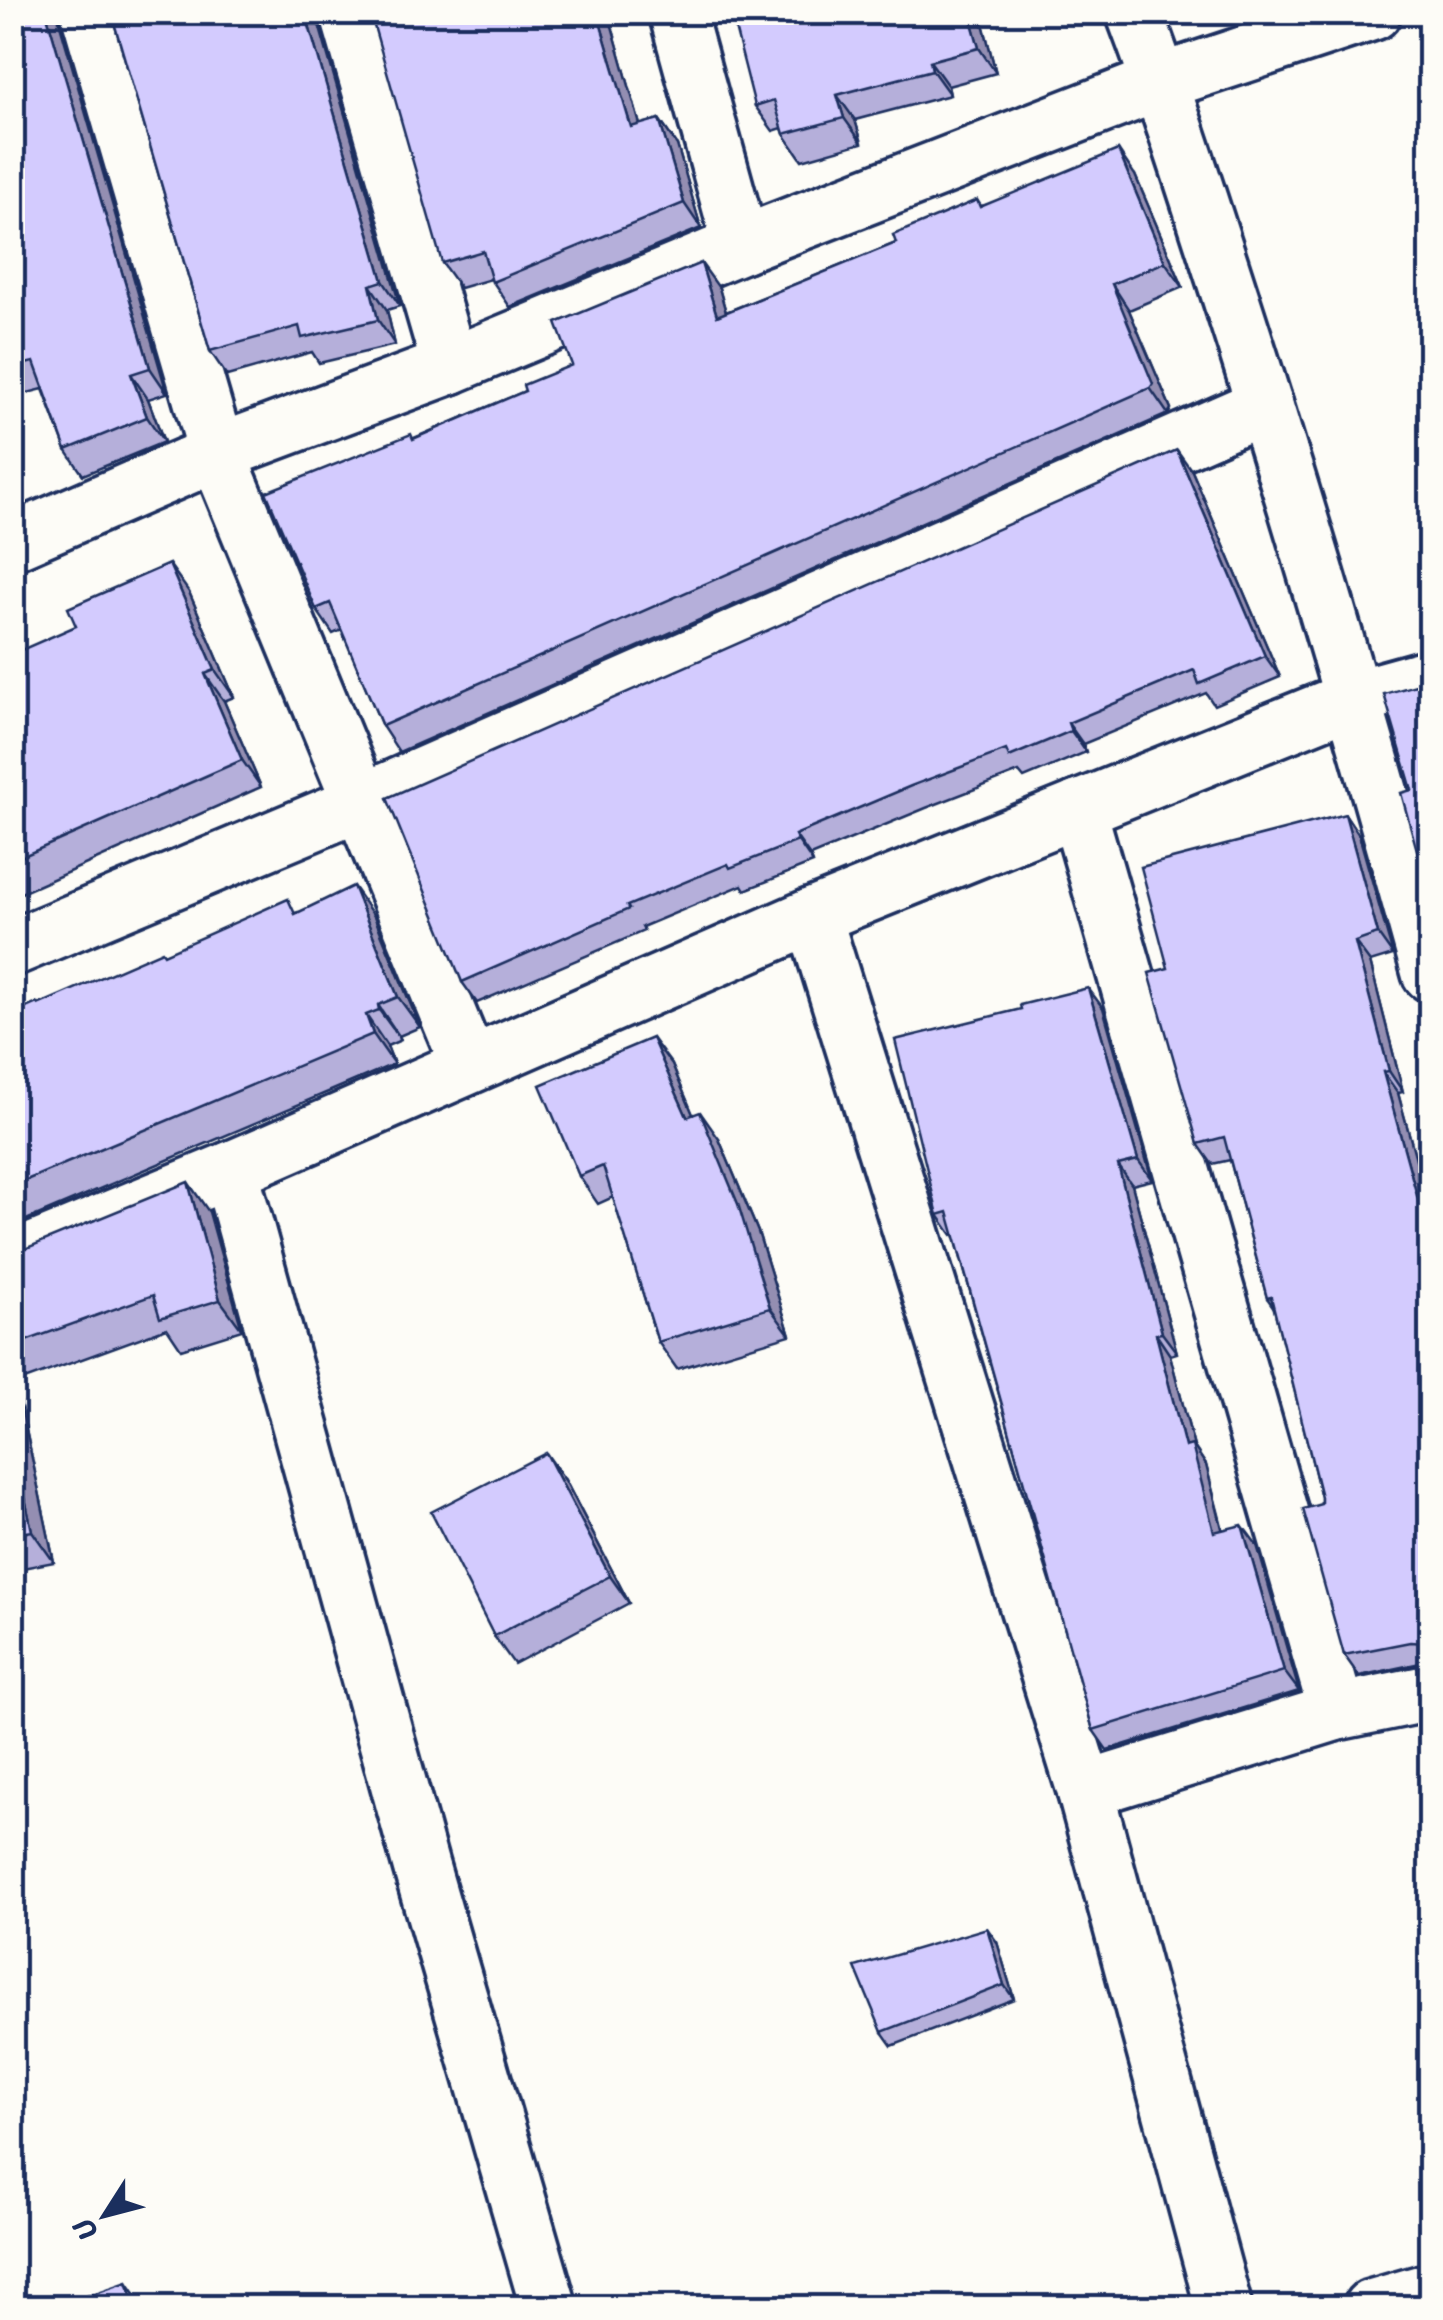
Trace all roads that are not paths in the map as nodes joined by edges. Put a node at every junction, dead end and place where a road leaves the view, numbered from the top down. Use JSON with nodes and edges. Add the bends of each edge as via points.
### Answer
{"nodes":[{"id":1,"x":89,"y":12,"type":"edge"},
{"id":2,"x":348,"y":12,"type":"edge"},
{"id":3,"x":677,"y":12,"type":"edge"},
{"id":4,"x":1134,"y":12,"type":"edge"},
{"id":5,"x":1373,"y":12,"type":"edge"},
{"id":6,"x":1161,"y":82,"type":"junction"},
{"id":7,"x":741,"y":245,"type":"junction"},
{"id":8,"x":450,"y":366,"type":"junction"},
{"id":9,"x":1265,"y":405,"type":"junction"},
{"id":10,"x":217,"y":454,"type":"junction"},
{"id":11,"x":12,"y":542,"type":"edge"},
{"id":12,"x":1430,"y":676,"type":"edge"},
{"id":13,"x":1354,"y":698,"type":"junction"},
{"id":14,"x":360,"y":803,"type":"junction"},
{"id":15,"x":1078,"y":808,"type":"junction"},
{"id":16,"x":813,"y":916,"type":"junction"},
{"id":17,"x":12,"y":948,"type":"edge"},
{"id":18,"x":1430,"y":974,"type":"edge"},
{"id":19,"x":469,"y":1065,"type":"junction"},
{"id":20,"x":230,"y":1170,"type":"junction"},
{"id":21,"x":12,"y":1260,"type":"edge"},
{"id":22,"x":1430,"y":1693,"type":"edge"},
{"id":23,"x":1336,"y":1712,"type":"junction"},
{"id":24,"x":1085,"y":1790,"type":"junction"},
{"id":25,"x":1430,"y":2292,"type":"edge"},
{"id":26,"x":550,"y":2308,"type":"edge"},
{"id":27,"x":1224,"y":2308,"type":"edge"},
{"id":28,"x":1371,"y":2308,"type":"edge"}],
"edges":[{"from":1,"to":10,"type":"street"},
{"from":2,"to":8,"type":"street"},
{"from":3,"to":7,"type":"street"},
{"from":4,"to":6,"type":"street"},
{"from":5,"to":6,"type":"street"},
{"from":6,"to":7,"type":"street"},
{"from":6,"to":9,"type":"street"},
{"from":7,"to":8,"type":"street"},
{"from":8,"to":10,"type":"street"},
{"from":9,"to":13,"type":"street"},
{"from":9,"to":14,"type":"street"},
{"from":10,"to":11,"type":"street"},
{"from":10,"to":14,"type":"street"},
{"from":12,"to":13,"type":"street"},
{"from":13,"to":15,"type":"street"},
{"from":13,"to":18,"type":"street"},
{"from":14,"to":17,"type":"street"},
{"from":14,"to":19,"type":"street"},
{"from":15,"to":16,"type":"street"},
{"from":15,"to":23,"type":"street"},
{"from":16,"to":19,"type":"street"},
{"from":16,"to":24,"type":"street"},
{"from":19,"to":20,"type":"street"},
{"from":20,"to":21,"type":"street"},
{"from":20,"to":26,"type":"street"},
{"from":22,"to":23,"type":"street"},
{"from":23,"to":24,"type":"street"},
{"from":24,"to":27,"type":"street"},
{"from":25,"to":28,"type":"street"}]}
